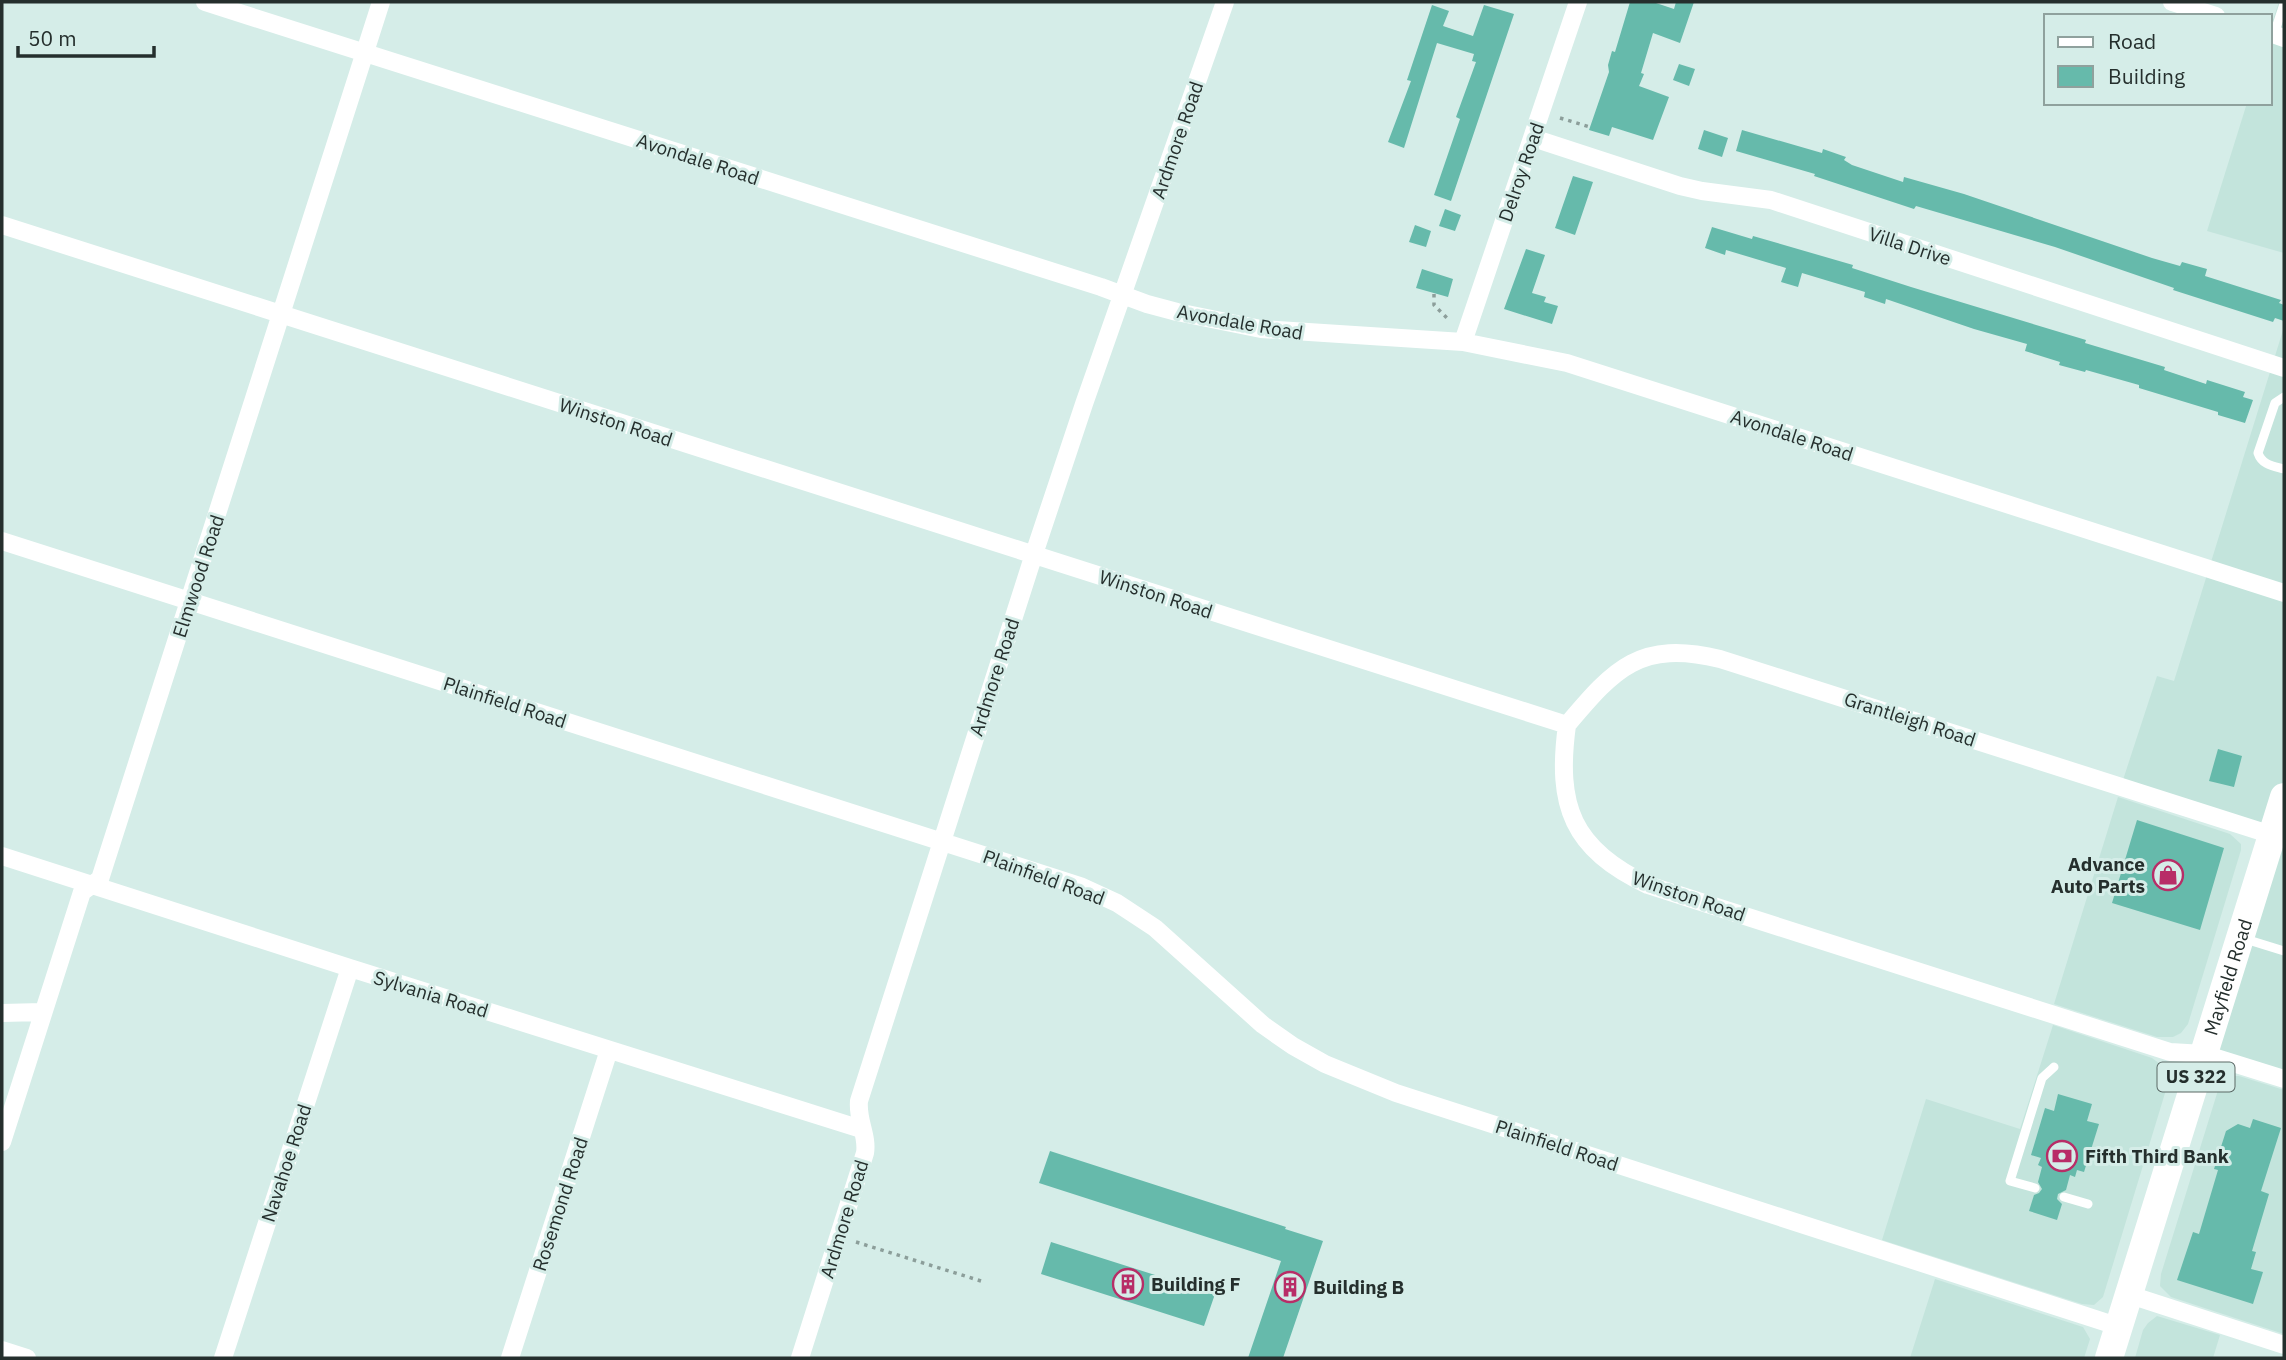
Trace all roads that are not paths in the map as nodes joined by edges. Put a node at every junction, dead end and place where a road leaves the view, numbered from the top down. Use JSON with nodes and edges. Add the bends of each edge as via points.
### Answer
{"nodes":[{"id":1,"x":205,"y":2,"type":"edge"},
{"id":2,"x":382,"y":2,"type":"edge"},
{"id":3,"x":1226,"y":2,"type":"edge"},
{"id":4,"x":1578,"y":2,"type":"edge"},
{"id":5,"x":2172,"y":2,"type":"edge"},
{"id":6,"x":2284,"y":4,"type":"edge"},
{"id":7,"x":2210,"y":14,"type":"edge"},
{"id":8,"x":2276,"y":35,"type":"edge"},
{"id":9,"x":366,"y":54,"type":"junction"},
{"id":10,"x":1533,"y":138,"type":"junction"},
{"id":11,"x":2,"y":225,"type":"edge"},
{"id":12,"x":1123,"y":295,"type":"junction"},
{"id":13,"x":280,"y":316,"type":"junction"},
{"id":14,"x":1463,"y":342,"type":"junction"},
{"id":15,"x":2284,"y":368,"type":"edge"},
{"id":16,"x":2284,"y":397,"type":"edge"},
{"id":17,"x":2284,"y":469,"type":"edge"},
{"id":18,"x":2,"y":541,"type":"edge"},
{"id":19,"x":1034,"y":554,"type":"junction"},
{"id":20,"x":2284,"y":593,"type":"edge"},
{"id":21,"x":190,"y":601,"type":"junction"},
{"id":22,"x":1567,"y":725,"type":"junction"},
{"id":23,"x":2284,"y":797,"type":"edge"},
{"id":24,"x":2277,"y":829,"type":"edge"},
{"id":25,"x":941,"y":841,"type":"junction"},
{"id":26,"x":2,"y":856,"type":"edge"},
{"id":27,"x":93,"y":885,"type":"junction"},
{"id":28,"x":2240,"y":938,"type":"junction"},
{"id":29,"x":2284,"y":951,"type":"edge"},
{"id":30,"x":350,"y":968,"type":"junction"},
{"id":31,"x":42,"y":1012,"type":"junction"},
{"id":32,"x":2,"y":1013,"type":"edge"},
{"id":33,"x":609,"y":1050,"type":"junction"},
{"id":34,"x":2204,"y":1054,"type":"junction"},
{"id":35,"x":2054,"y":1067,"type":"dead end"},
{"id":36,"x":2284,"y":1079,"type":"edge"},
{"id":37,"x":861,"y":1129,"type":"junction"},
{"id":38,"x":2,"y":1142,"type":"edge"},
{"id":39,"x":2035,"y":1188,"type":"dead end"},
{"id":40,"x":2064,"y":1197,"type":"dead end"},
{"id":41,"x":2088,"y":1204,"type":"dead end"},
{"id":42,"x":2130,"y":1295,"type":"junction"},
{"id":43,"x":2120,"y":1326,"type":"junction"},
{"id":44,"x":2284,"y":1345,"type":"edge"},
{"id":45,"x":2,"y":1350,"type":"edge"},
{"id":46,"x":27,"y":1358,"type":"edge"},
{"id":47,"x":223,"y":1358,"type":"edge"},
{"id":48,"x":510,"y":1358,"type":"edge"},
{"id":49,"x":800,"y":1358,"type":"edge"},
{"id":50,"x":2109,"y":1358,"type":"edge"}],
"edges":[{"from":1,"to":9,"type":"street","name":"Avondale Road"},
{"from":2,"to":9,"type":"street","name":"Elmwood Road"},
{"from":3,"to":12,"type":"street","name":"Ardmore Road"},
{"from":4,"to":10,"type":"street","name":"Delroy Road"},
{"from":5,"to":7,"type":"street"},
{"from":6,"to":8,"type":"lane"},
{"from":9,"to":12,"type":"street","name":"Avondale Road"},
{"from":9,"to":13,"type":"street","name":"Elmwood Road"},
{"from":10,"to":14,"type":"street","name":"Delroy Road"},
{"from":10,"to":15,"type":"street","name":"Villa Drive","via":[[1680,186],[1771,200]]},
{"from":11,"to":13,"type":"street","name":"Winston Road"},
{"from":12,"to":14,"type":"street","name":"Avondale Road","via":[[1177,312],[1261,329]]},
{"from":12,"to":19,"type":"street","name":"Ardmore Road"},
{"from":13,"to":19,"type":"street","name":"Winston Road"},
{"from":13,"to":21,"type":"street","name":"Elmwood Road"},
{"from":14,"to":20,"type":"street","name":"Avondale Road","via":[[1567,363]]},
{"from":16,"to":17,"type":"lane","via":[[2275,403],[2258,453],[2260,460]]},
{"from":18,"to":21,"type":"street","name":"Plainfield Road"},
{"from":19,"to":22,"type":"street","name":"Winston Road"},
{"from":19,"to":25,"type":"street","name":"Ardmore Road"},
{"from":21,"to":25,"type":"street","name":"Plainfield Road"},
{"from":21,"to":27,"type":"street","name":"Elmwood Road","via":[[100,879]]},
{"from":22,"to":24,"type":"street","name":"Grantleigh Road","via":[[1623,668],[1649,656],[1696,653]]},
{"from":22,"to":34,"type":"street","name":"Winston Road","via":[[1563,778],[1577,828],[1591,848],[1632,878],[2170,1052]]},
{"from":23,"to":24,"type":"main road","name":"Mayfield Road","number":"US 322"},
{"from":24,"to":28,"type":"main road","name":"Mayfield Road","number":"US 322"},
{"from":25,"to":37,"type":"street","name":"Ardmore Road","via":[[859,1101]]},
{"from":25,"to":43,"type":"street","name":"Plainfield Road","via":[[1080,886],[1117,904],[1155,928],[1263,1025],[1325,1064],[1396,1093]]},
{"from":26,"to":27,"type":"street","name":"Sylvania Road"},
{"from":27,"to":30,"type":"street","name":"Sylvania Road"},
{"from":27,"to":31,"type":"street","name":"Elmwood Road","via":[[82,892]]},
{"from":28,"to":29,"type":"lane"},
{"from":28,"to":34,"type":"main road","name":"Mayfield Road","number":"US 322"},
{"from":30,"to":33,"type":"street","name":"Sylvania Road"},
{"from":30,"to":47,"type":"street","name":"Navahoe Road"},
{"from":31,"to":32,"type":"street"},
{"from":31,"to":38,"type":"street","name":"Elmwood Road"},
{"from":33,"to":37,"type":"street","name":"Sylvania Road"},
{"from":33,"to":48,"type":"street","name":"Rosemond Road"},
{"from":34,"to":36,"type":"street","name":"Winston Road"},
{"from":34,"to":42,"type":"main road","name":"Mayfield Road","number":"US 322"},
{"from":35,"to":39,"type":"lane","via":[[2042,1078],[2010,1181]]},
{"from":37,"to":49,"type":"street","name":"Ardmore Road","via":[[864,1153]]},
{"from":40,"to":41,"type":"lane"},
{"from":42,"to":43,"type":"main road","name":"Mayfield Road","number":"US 322"},
{"from":42,"to":44,"type":"street"},
{"from":43,"to":50,"type":"main road","name":"Mayfield Road","number":"US 322"},
{"from":45,"to":46,"type":"street"}]}
